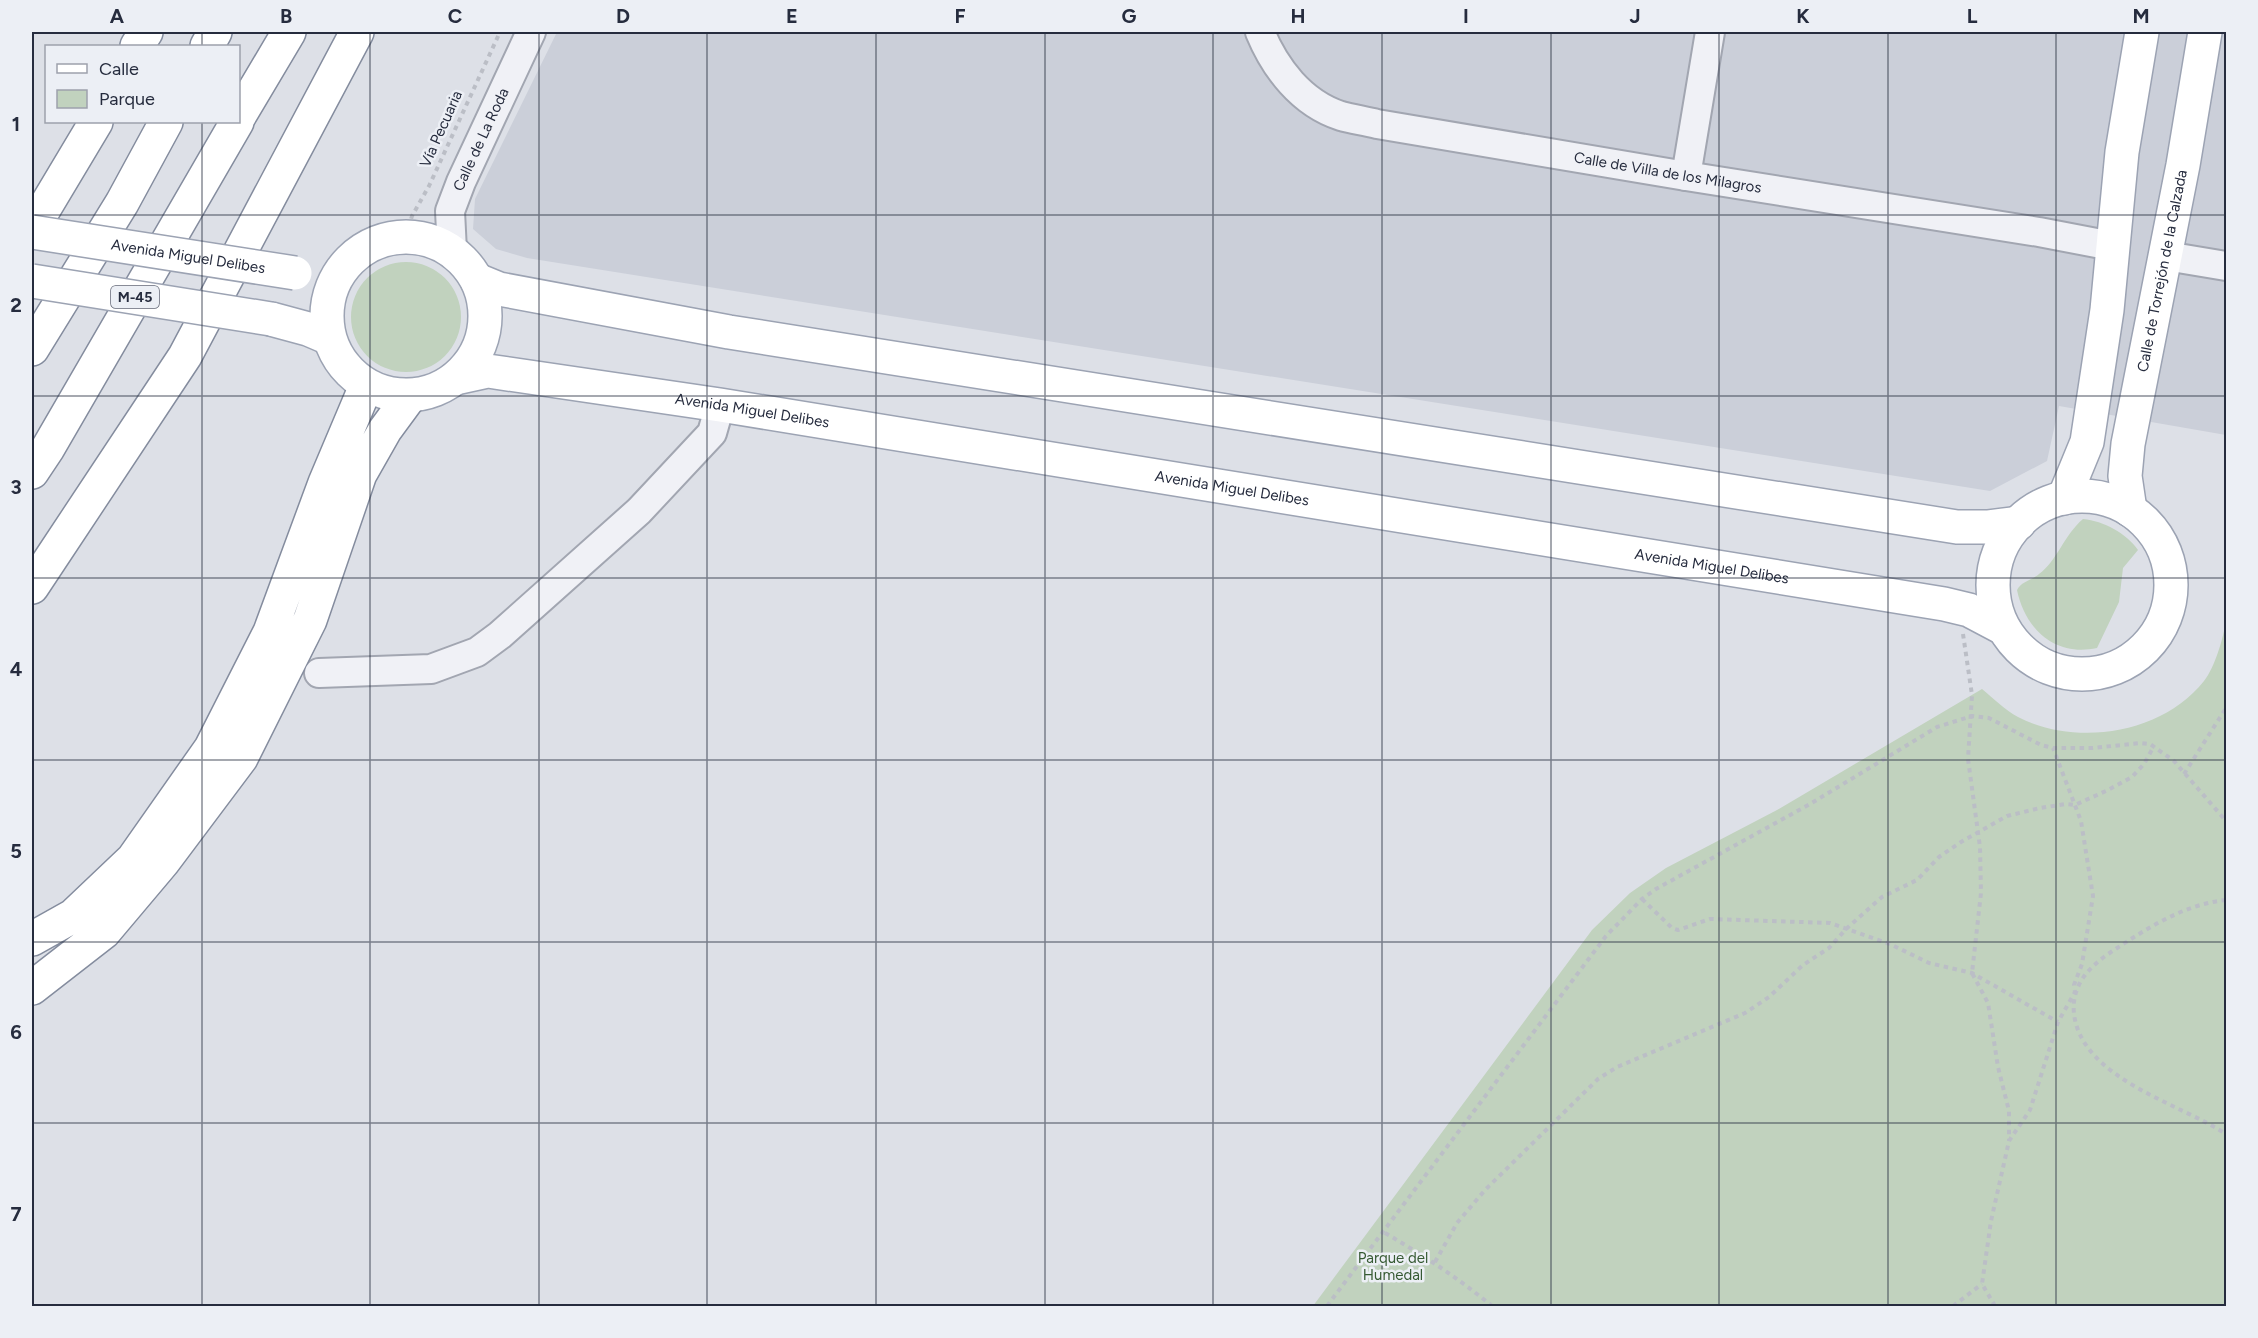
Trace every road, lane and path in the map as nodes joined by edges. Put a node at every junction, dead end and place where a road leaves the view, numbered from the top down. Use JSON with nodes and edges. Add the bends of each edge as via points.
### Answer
{"nodes":[{"id":1,"x":146,"y":32,"type":"edge"},
{"id":2,"x":289,"y":32,"type":"edge"},
{"id":3,"x":357,"y":32,"type":"edge"},
{"id":4,"x":500,"y":32,"type":"edge"},
{"id":5,"x":531,"y":32,"type":"edge"},
{"id":6,"x":1260,"y":32,"type":"edge"},
{"id":7,"x":1710,"y":32,"type":"edge"},
{"id":8,"x":2142,"y":32,"type":"edge"},
{"id":9,"x":2205,"y":32,"type":"edge"},
{"id":10,"x":138,"y":45,"type":"edge"},
{"id":11,"x":240,"y":117,"type":"edge"},
{"id":12,"x":95,"y":123,"type":"edge"},
{"id":13,"x":165,"y":123,"type":"edge"},
{"id":14,"x":236,"y":123,"type":"edge"},
{"id":15,"x":1686,"y":176,"type":"junction"},
{"id":16,"x":32,"y":230,"type":"edge"},
{"id":17,"x":406,"y":236,"type":"junction"},
{"id":18,"x":2112,"y":246,"type":"junction"},
{"id":19,"x":452,"y":250,"type":"junction"},
{"id":20,"x":2166,"y":256,"type":"junction"},
{"id":21,"x":2226,"y":266,"type":"edge"},
{"id":22,"x":342,"y":267,"type":"junction"},
{"id":23,"x":477,"y":280,"type":"junction"},
{"id":24,"x":32,"y":281,"type":"edge"},
{"id":25,"x":328,"y":338,"type":"junction"},
{"id":26,"x":32,"y":350,"type":"edge"},
{"id":27,"x":456,"y":378,"type":"junction"},
{"id":28,"x":366,"y":386,"type":"junction"},
{"id":29,"x":410,"y":396,"type":"junction"},
{"id":30,"x":720,"y":405,"type":"junction"},
{"id":31,"x":32,"y":472,"type":"edge"},
{"id":32,"x":2064,"y":498,"type":"junction"},
{"id":33,"x":2130,"y":510,"type":"junction"},
{"id":34,"x":2019,"y":523,"type":"junction"},
{"id":35,"x":36,"y":570,"type":"edge"},
{"id":36,"x":32,"y":607,"type":"edge"},
{"id":37,"x":2003,"y":628,"type":"junction"},
{"id":38,"x":1963,"y":633,"type":"dead end"},
{"id":39,"x":319,"y":673,"type":"dead end"},
{"id":40,"x":2226,"y":708,"type":"edge"},
{"id":41,"x":1972,"y":716,"type":"junction"},
{"id":42,"x":2154,"y":746,"type":"junction"},
{"id":43,"x":2053,"y":748,"type":"junction"},
{"id":44,"x":2184,"y":774,"type":"junction"},
{"id":45,"x":2075,"y":805,"type":"junction"},
{"id":46,"x":2226,"y":821,"type":"edge"},
{"id":47,"x":1978,"y":832,"type":"junction"},
{"id":48,"x":1642,"y":899,"type":"junction"},
{"id":49,"x":2226,"y":900,"type":"edge"},
{"id":50,"x":1846,"y":929,"type":"junction"},
{"id":51,"x":32,"y":939,"type":"edge"},
{"id":52,"x":1972,"y":973,"type":"junction"},
{"id":53,"x":32,"y":988,"type":"edge"},
{"id":54,"x":2075,"y":992,"type":"junction"},
{"id":55,"x":2058,"y":1022,"type":"junction"},
{"id":56,"x":2226,"y":1134,"type":"edge"},
{"id":57,"x":2008,"y":1141,"type":"junction"},
{"id":58,"x":1385,"y":1233,"type":"junction"},
{"id":59,"x":1435,"y":1262,"type":"junction"},
{"id":60,"x":1982,"y":1284,"type":"junction"},
{"id":61,"x":1328,"y":1306,"type":"edge"},
{"id":62,"x":1492,"y":1306,"type":"edge"},
{"id":63,"x":1953,"y":1306,"type":"edge"},
{"id":64,"x":1995,"y":1306,"type":"edge"}],
"edges":[{"from":1,"to":10,"type":"main road"},
{"from":2,"to":11,"type":"main road","number":"M-45"},
{"from":3,"to":35,"type":"main road","via":[[185,356]]},
{"from":4,"to":17,"type":"path","name":"Vía Pecuaria"},
{"from":5,"to":19,"type":"street","name":"Calle de La Roda","via":[[450,211]]},
{"from":6,"to":15,"type":"street","name":"Calle de Villa de los Milagros","via":[[1282,75],[1308,99],[1339,116]]},
{"from":7,"to":15,"type":"street"},
{"from":8,"to":18,"type":"main road","via":[[2122,152]]},
{"from":9,"to":20,"type":"main road","name":"Calle de Torrejón de la Calzada"},
{"from":12,"to":16,"type":"main road"},
{"from":13,"to":26,"type":"main road","via":[[122,203]]},
{"from":14,"to":31,"type":"main road","number":"M-45"},
{"from":15,"to":18,"type":"street","name":"Calle de Villa de los Milagros"},
{"from":16,"to":22,"type":"main road","name":"Avenida Miguel Delibes","bridge":true,"via":[[295,273],[319,273]]},
{"from":17,"to":19,"type":"main road","via":[[430,240]]},
{"from":17,"to":22,"type":"main road","via":[[367,247]]},
{"from":18,"to":32,"type":"main road","via":[[2107,310],[2087,442]]},
{"from":19,"to":23,"type":"main road"},
{"from":20,"to":21,"type":"street"},
{"from":20,"to":33,"type":"main road","name":"Calle de Torrejón de la Calzada","via":[[2128,444],[2125,476]]},
{"from":22,"to":25,"type":"main road","via":[[327,301]]},
{"from":23,"to":27,"type":"main road","via":[[484,300],[481,343]]},
{"from":23,"to":34,"type":"main road","via":[[499,289],[729,332],[1958,527]]},
{"from":24,"to":25,"type":"main road","bridge":true,"via":[[271,319]]},
{"from":25,"to":28,"type":"main road","via":[[349,373]]},
{"from":27,"to":29,"type":"main road","via":[[435,391]]},
{"from":27,"to":30,"type":"main road","name":"Avenida Miguel Delibes","via":[[488,371]]},
{"from":28,"to":29,"type":"main road"},
{"from":28,"to":51,"type":"main road","via":[[270,632],[211,748],[133,859],[73,916]]},
{"from":29,"to":53,"type":"main road","via":[[385,429],[360,474],[310,620],[241,758],[163,862],[104,932]]},
{"from":30,"to":37,"type":"main road","name":"Avenida Miguel Delibes","via":[[1944,604],[1969,610]]},
{"from":30,"to":39,"type":"street","via":[[711,433],[639,511],[477,652],[431,669]]},
{"from":32,"to":33,"type":"main road","via":[[2098,498]]},
{"from":32,"to":34,"type":"main road","via":[[2048,503]]},
{"from":33,"to":37,"type":"main road","via":[[2152,530],[2167,556],[2172,585],[2167,614],[2153,640],[2131,660],[2104,672],[2075,675],[2046,668],[2021,651]]},
{"from":34,"to":37,"type":"main road","via":[[1996,562],[1995,607]]},
{"from":35,"to":36,"type":"main road","via":[[36,601]]},
{"from":38,"to":41,"type":"path"},
{"from":40,"to":44,"type":"path"},
{"from":41,"to":43,"type":"path","via":[[1989,718],[2041,746]]},
{"from":41,"to":47,"type":"path","via":[[1968,759]]},
{"from":41,"to":48,"type":"path","via":[[1937,728]]},
{"from":42,"to":43,"type":"path","via":[[2140,743]]},
{"from":42,"to":44,"type":"path"},
{"from":42,"to":45,"type":"path","via":[[2132,777]]},
{"from":43,"to":45,"type":"path"},
{"from":44,"to":46,"type":"path"},
{"from":45,"to":47,"type":"path","via":[[2007,816]]},
{"from":45,"to":54,"type":"path","via":[[2093,896]]},
{"from":47,"to":50,"type":"path","via":[[1939,857],[1917,879],[1882,897]]},
{"from":47,"to":52,"type":"path","via":[[1981,893]]},
{"from":48,"to":50,"type":"path","via":[[1678,930],[1710,919],[1739,918],[1830,923]]},
{"from":48,"to":58,"type":"path","via":[[1606,936],[1408,1197]]},
{"from":49,"to":54,"type":"path","via":[[2191,908],[2127,942],[2091,967]]},
{"from":50,"to":52,"type":"path","via":[[1929,963]]},
{"from":50,"to":59,"type":"path","via":[[1829,948],[1745,1013],[1617,1067],[1598,1079],[1485,1191],[1457,1223]]},
{"from":52,"to":55,"type":"path"},
{"from":52,"to":57,"type":"path","via":[[1988,1003],[2009,1111]]},
{"from":54,"to":55,"type":"path"},
{"from":54,"to":56,"type":"path","via":[[2075,1022],[2083,1039],[2106,1065],[2140,1090]]},
{"from":55,"to":57,"type":"path","via":[[2030,1110]]},
{"from":57,"to":60,"type":"path"},
{"from":58,"to":59,"type":"path"},
{"from":58,"to":61,"type":"path"},
{"from":59,"to":62,"type":"path"},
{"from":60,"to":63,"type":"path"},
{"from":60,"to":64,"type":"path"}]}
